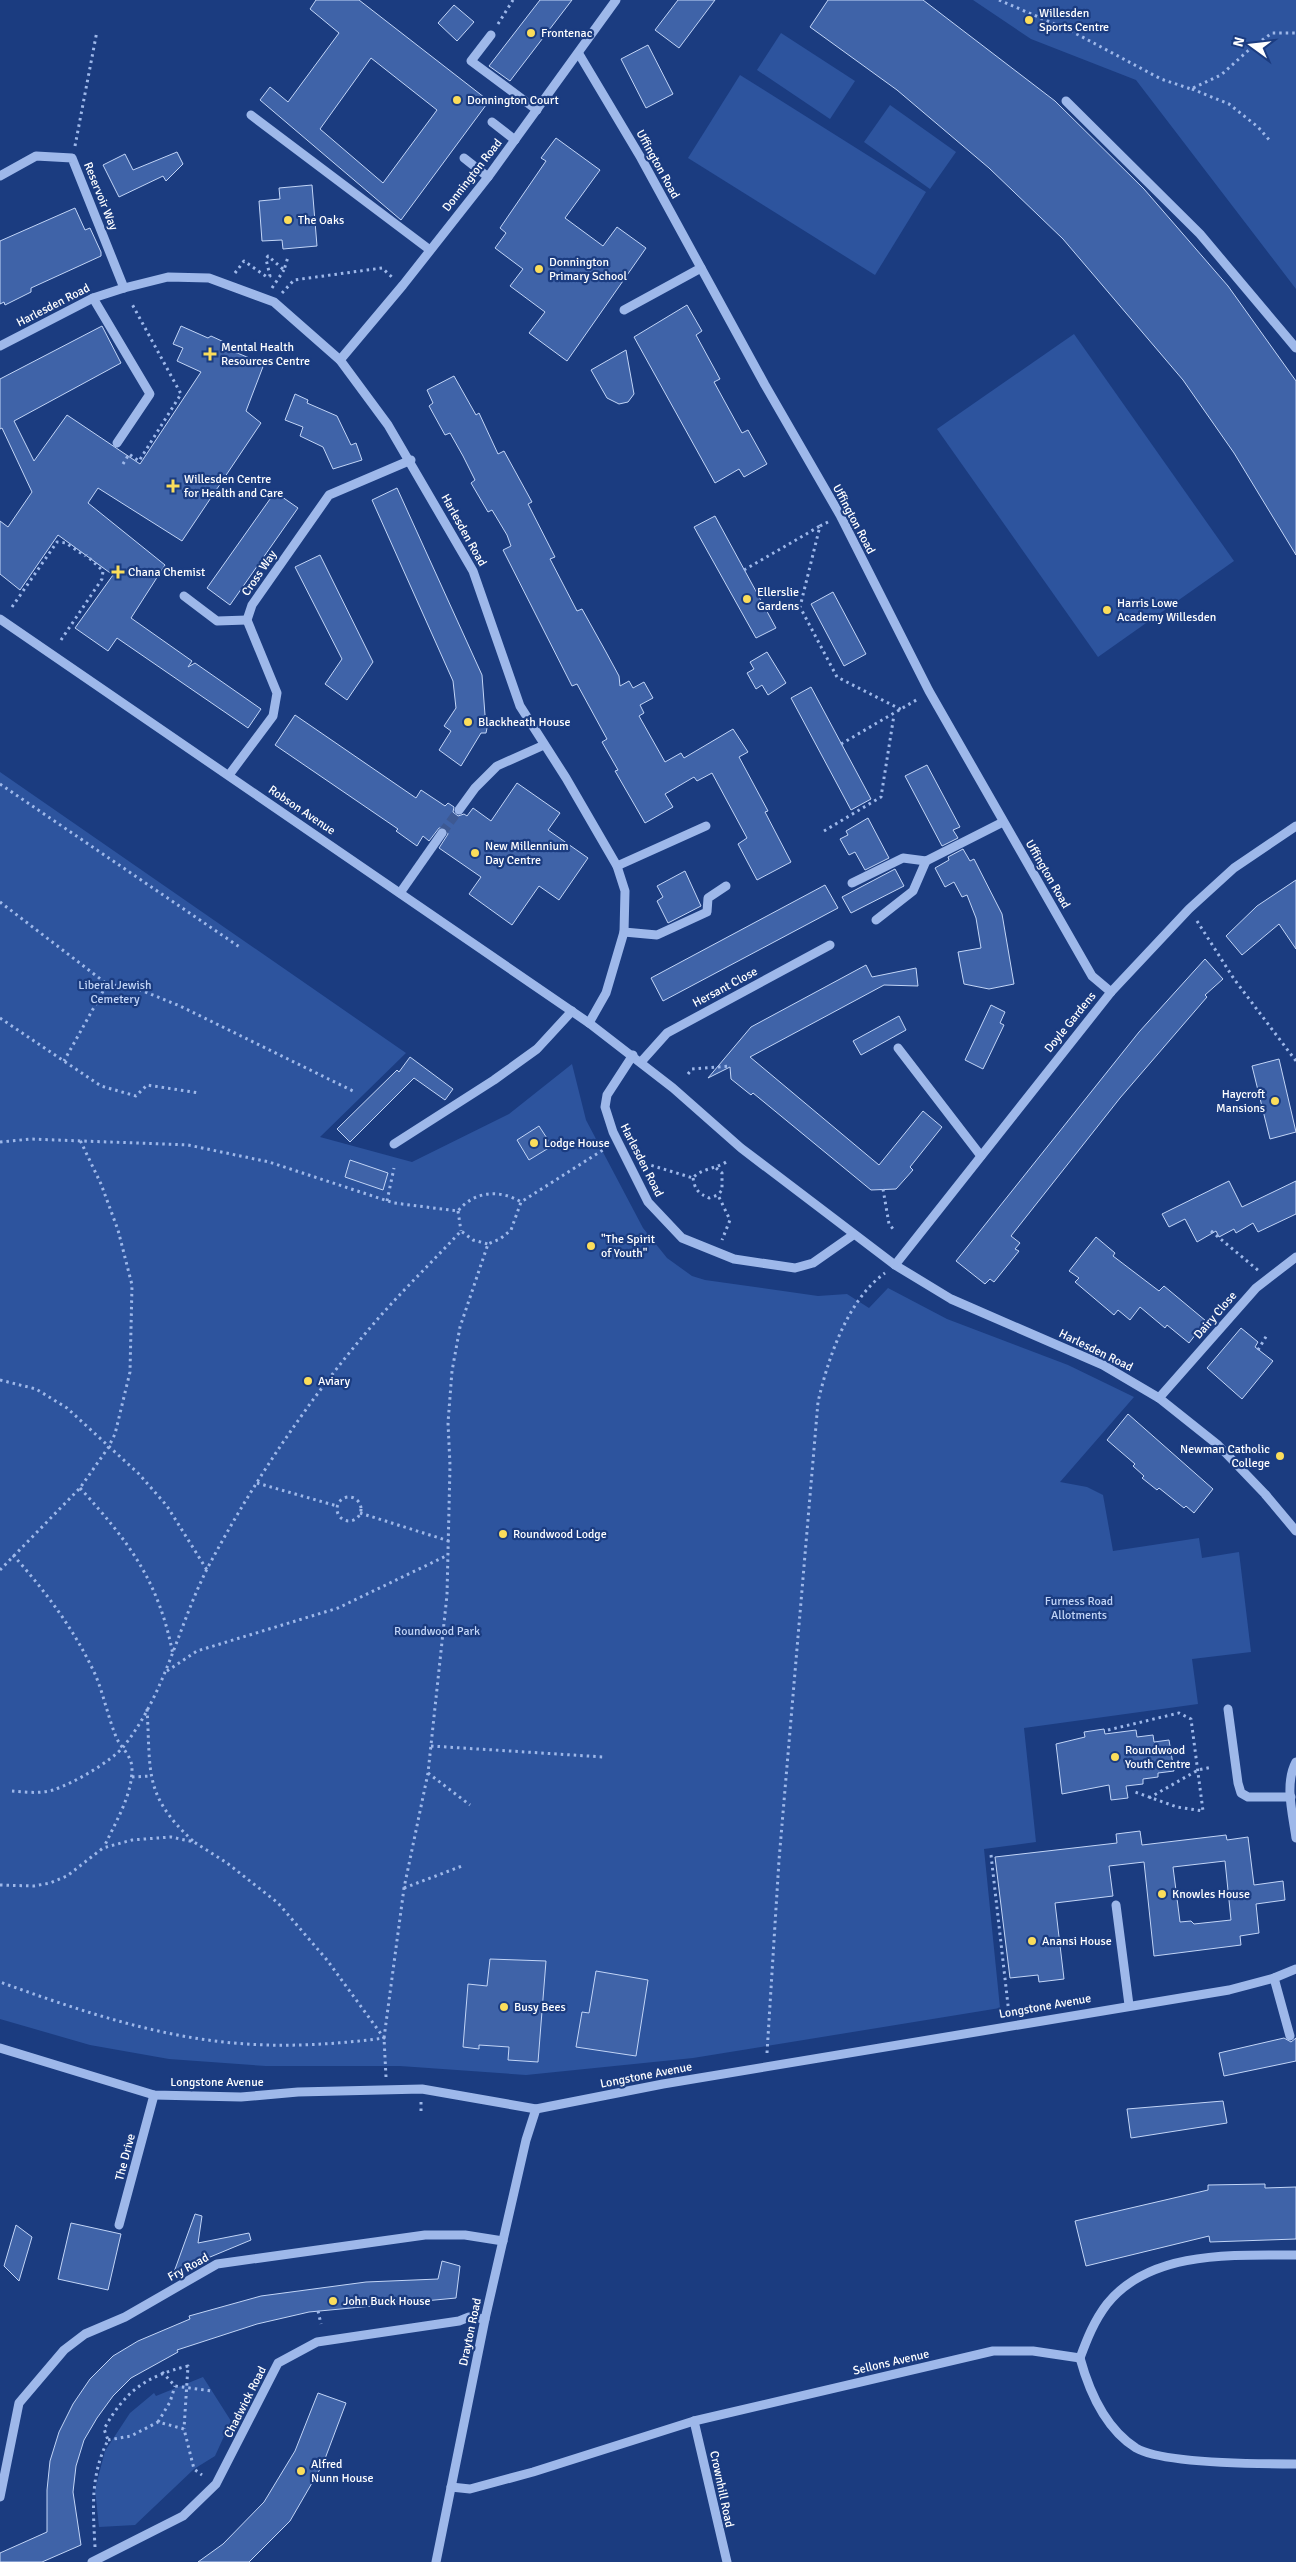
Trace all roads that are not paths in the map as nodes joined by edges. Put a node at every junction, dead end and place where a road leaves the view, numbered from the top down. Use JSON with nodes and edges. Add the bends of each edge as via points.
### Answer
{"nodes":[{"id":1,"x":616,"y":0,"type":"edge"},
{"id":2,"x":491,"y":35,"type":"road end"},
{"id":3,"x":579,"y":54,"type":"junction"},
{"id":4,"x":1066,"y":101,"type":"dead end"},
{"id":5,"x":538,"y":110,"type":"junction"},
{"id":6,"x":251,"y":114,"type":"dead end"},
{"id":7,"x":492,"y":122,"type":"dead end"},
{"id":8,"x":515,"y":140,"type":"junction"},
{"id":9,"x":464,"y":158,"type":"dead end"},
{"id":10,"x":0,"y":176,"type":"edge"},
{"id":11,"x":488,"y":177,"type":"junction"},
{"id":12,"x":430,"y":250,"type":"junction"},
{"id":13,"x":701,"y":268,"type":"junction"},
{"id":14,"x":124,"y":288,"type":"junction"},
{"id":15,"x":93,"y":298,"type":"junction"},
{"id":16,"x":624,"y":310,"type":"dead end"},
{"id":17,"x":0,"y":346,"type":"edge"},
{"id":18,"x":1296,"y":348,"type":"edge"},
{"id":19,"x":340,"y":360,"type":"junction"},
{"id":20,"x":117,"y":443,"type":"dead end"},
{"id":21,"x":411,"y":460,"type":"junction"},
{"id":22,"x":184,"y":596,"type":"dead end"},
{"id":23,"x":0,"y":618,"type":"edge"},
{"id":24,"x":247,"y":620,"type":"junction"},
{"id":25,"x":544,"y":745,"type":"junction"},
{"id":26,"x":229,"y":776,"type":"junction"},
{"id":27,"x":459,"y":810,"type":"tunnel mouth"},
{"id":28,"x":1003,"y":822,"type":"junction"},
{"id":29,"x":706,"y":826,"type":"dead end"},
{"id":30,"x":1296,"y":826,"type":"edge"},
{"id":31,"x":442,"y":833,"type":"tunnel mouth"},
{"id":32,"x":926,"y":861,"type":"junction"},
{"id":33,"x":617,"y":866,"type":"junction"},
{"id":34,"x":852,"y":883,"type":"dead end"},
{"id":35,"x":726,"y":886,"type":"dead end"},
{"id":36,"x":400,"y":893,"type":"junction"},
{"id":37,"x":876,"y":920,"type":"dead end"},
{"id":38,"x":624,"y":932,"type":"junction"},
{"id":39,"x":830,"y":945,"type":"dead end"},
{"id":40,"x":1111,"y":992,"type":"junction"},
{"id":41,"x":572,"y":1011,"type":"junction"},
{"id":42,"x":589,"y":1023,"type":"junction"},
{"id":43,"x":898,"y":1048,"type":"dead end"},
{"id":44,"x":633,"y":1056,"type":"junction"},
{"id":45,"x":641,"y":1062,"type":"junction"},
{"id":46,"x":394,"y":1144,"type":"dead end"},
{"id":47,"x":980,"y":1156,"type":"junction"},
{"id":48,"x":853,"y":1235,"type":"junction"},
{"id":49,"x":1296,"y":1257,"type":"edge"},
{"id":50,"x":895,"y":1265,"type":"junction"},
{"id":51,"x":1160,"y":1398,"type":"junction"},
{"id":52,"x":1296,"y":1531,"type":"edge"},
{"id":53,"x":1228,"y":1709,"type":"dead end"},
{"id":54,"x":1296,"y":1762,"type":"edge"},
{"id":55,"x":1291,"y":1797,"type":"junction"},
{"id":56,"x":1296,"y":1837,"type":"edge"},
{"id":57,"x":1116,"y":1904,"type":"dead end"},
{"id":58,"x":1296,"y":1969,"type":"edge"},
{"id":59,"x":1274,"y":1978,"type":"junction"},
{"id":60,"x":1129,"y":2005,"type":"junction"},
{"id":61,"x":1290,"y":2036,"type":"dead end"},
{"id":62,"x":0,"y":2048,"type":"edge"},
{"id":63,"x":154,"y":2095,"type":"junction"},
{"id":64,"x":536,"y":2109,"type":"junction"},
{"id":65,"x":119,"y":2225,"type":"dead end"},
{"id":66,"x":503,"y":2241,"type":"junction"},
{"id":67,"x":1296,"y":2254,"type":"edge"},
{"id":68,"x":485,"y":2319,"type":"junction"},
{"id":69,"x":1080,"y":2358,"type":"junction"},
{"id":70,"x":694,"y":2421,"type":"junction"},
{"id":71,"x":1296,"y":2464,"type":"edge"},
{"id":72,"x":451,"y":2487,"type":"junction"},
{"id":73,"x":0,"y":2497,"type":"edge"},
{"id":74,"x":92,"y":2562,"type":"edge"},
{"id":75,"x":436,"y":2562,"type":"edge"},
{"id":76,"x":726,"y":2562,"type":"edge"}],
"edges":[{"from":1,"to":3,"type":"street","name":"Donnington Road"},
{"from":2,"to":5,"type":"street","via":[[471,61]]},
{"from":3,"to":5,"type":"street","name":"Donnington Road"},
{"from":3,"to":13,"type":"street","name":"Uffington Road"},
{"from":4,"to":18,"type":"street","via":[[1200,234]]},
{"from":5,"to":8,"type":"street","name":"Donnington Road"},
{"from":6,"to":12,"type":"street"},
{"from":7,"to":8,"type":"street"},
{"from":8,"to":11,"type":"street","name":"Donnington Road"},
{"from":9,"to":11,"type":"street"},
{"from":10,"to":14,"type":"street","name":"Reservoir Way","via":[[36,156],[72,158]]},
{"from":11,"to":12,"type":"street","name":"Donnington Road"},
{"from":12,"to":19,"type":"street","name":"Donnington Road"},
{"from":13,"to":16,"type":"street"},
{"from":13,"to":28,"type":"street","name":"Uffington Road","via":[[840,515],[930,691]]},
{"from":14,"to":15,"type":"street","name":"Harlesden Road"},
{"from":14,"to":19,"type":"street","name":"Harlesden Road","via":[[168,277],[209,278],[274,302]]},
{"from":15,"to":17,"type":"street","name":"Harlesden Road"},
{"from":15,"to":20,"type":"street","via":[[150,394]]},
{"from":19,"to":21,"type":"street","name":"Harlesden Road"},
{"from":21,"to":24,"type":"street","name":"Cross Way","via":[[329,495],[252,605]]},
{"from":21,"to":25,"type":"street","name":"Harlesden Road","via":[[473,571],[510,682],[520,706]]},
{"from":22,"to":24,"type":"street","via":[[217,621]]},
{"from":23,"to":26,"type":"street","name":"Robson Avenue"},
{"from":24,"to":26,"type":"street","via":[[277,693],[273,716]]},
{"from":25,"to":27,"type":"street","via":[[497,766]]},
{"from":25,"to":33,"type":"street","name":"Harlesden Road"},
{"from":26,"to":36,"type":"street","name":"Robson Avenue"},
{"from":28,"to":32,"type":"street"},
{"from":28,"to":40,"type":"street","name":"Uffington Road","via":[[1092,976]]},
{"from":29,"to":33,"type":"street"},
{"from":30,"to":40,"type":"street","name":"Doyle Gardens","via":[[1234,868],[1189,909]]},
{"from":31,"to":36,"type":"street"},
{"from":32,"to":34,"type":"street","via":[[903,858]]},
{"from":32,"to":37,"type":"street","via":[[913,891]]},
{"from":33,"to":38,"type":"street","name":"Harlesden Road","via":[[625,891]]},
{"from":35,"to":38,"type":"street","via":[[708,898],[707,912],[656,935]]},
{"from":36,"to":41,"type":"street","name":"Robson Avenue"},
{"from":38,"to":42,"type":"street","name":"Harlesden Road","via":[[606,993]]},
{"from":39,"to":45,"type":"street","name":"Hersant Close","via":[[667,1033]]},
{"from":40,"to":47,"type":"street","name":"Doyle Gardens"},
{"from":41,"to":42,"type":"street","name":"Robson Avenue"},
{"from":41,"to":46,"type":"street","via":[[537,1049]]},
{"from":42,"to":44,"type":"street","name":"Harlesden Road"},
{"from":43,"to":47,"type":"street"},
{"from":44,"to":45,"type":"street","name":"Harlesden Road"},
{"from":44,"to":48,"type":"street","name":"Harlesden Road","via":[[604,1100],[607,1118],[648,1202],[682,1238],[734,1259],[795,1268],[813,1264]]},
{"from":45,"to":48,"type":"street","name":"Harlesden Road","via":[[741,1148]]},
{"from":47,"to":50,"type":"street","name":"Doyle Gardens"},
{"from":48,"to":50,"type":"street","name":"Harlesden Road"},
{"from":49,"to":51,"type":"street","name":"Dairy Close","via":[[1251,1292]]},
{"from":50,"to":51,"type":"street","name":"Harlesden Road","via":[[951,1299],[1103,1365]]},
{"from":51,"to":52,"type":"street","name":"Harlesden Road","via":[[1218,1445]]},
{"from":53,"to":55,"type":"street","via":[[1241,1793],[1248,1797]]},
{"from":54,"to":55,"type":"street","via":[[1291,1772]]},
{"from":55,"to":56,"type":"street"},
{"from":57,"to":60,"type":"street"},
{"from":58,"to":59,"type":"street","name":"Longstone Avenue"},
{"from":59,"to":60,"type":"street","name":"Longstone Avenue","via":[[1230,1990]]},
{"from":59,"to":61,"type":"street"},
{"from":60,"to":64,"type":"street","name":"Longstone Avenue","via":[[663,2084]]},
{"from":62,"to":63,"type":"street","name":"Longstone Avenue"},
{"from":63,"to":64,"type":"street","name":"Longstone Avenue","via":[[241,2098],[298,2092],[422,2090]]},
{"from":63,"to":65,"type":"street","name":"The Drive"},
{"from":64,"to":66,"type":"street","name":"Drayton Road"},
{"from":66,"to":68,"type":"street","name":"Drayton Road"},
{"from":66,"to":73,"type":"street","name":"Fry Road","via":[[425,2235],[217,2264],[125,2317],[85,2334],[64,2350],[19,2403]]},
{"from":67,"to":69,"type":"street","via":[[1202,2257],[1170,2265],[1131,2283],[1108,2304],[1091,2329]]},
{"from":68,"to":72,"type":"street","name":"Drayton Road"},
{"from":68,"to":74,"type":"street","name":"Chadwick Road","via":[[469,2317],[459,2322],[317,2342],[278,2363],[216,2484],[182,2516]]},
{"from":69,"to":70,"type":"street","name":"Sellons Avenue","via":[[993,2351]]},
{"from":69,"to":71,"type":"street","via":[[1087,2385],[1102,2412],[1136,2448],[1159,2455],[1209,2461]]},
{"from":70,"to":72,"type":"street","name":"Sellons Avenue","via":[[533,2472],[470,2488]]},
{"from":70,"to":76,"type":"street","name":"Crownhill Road"},
{"from":72,"to":75,"type":"street","name":"Drayton Road"}]}
